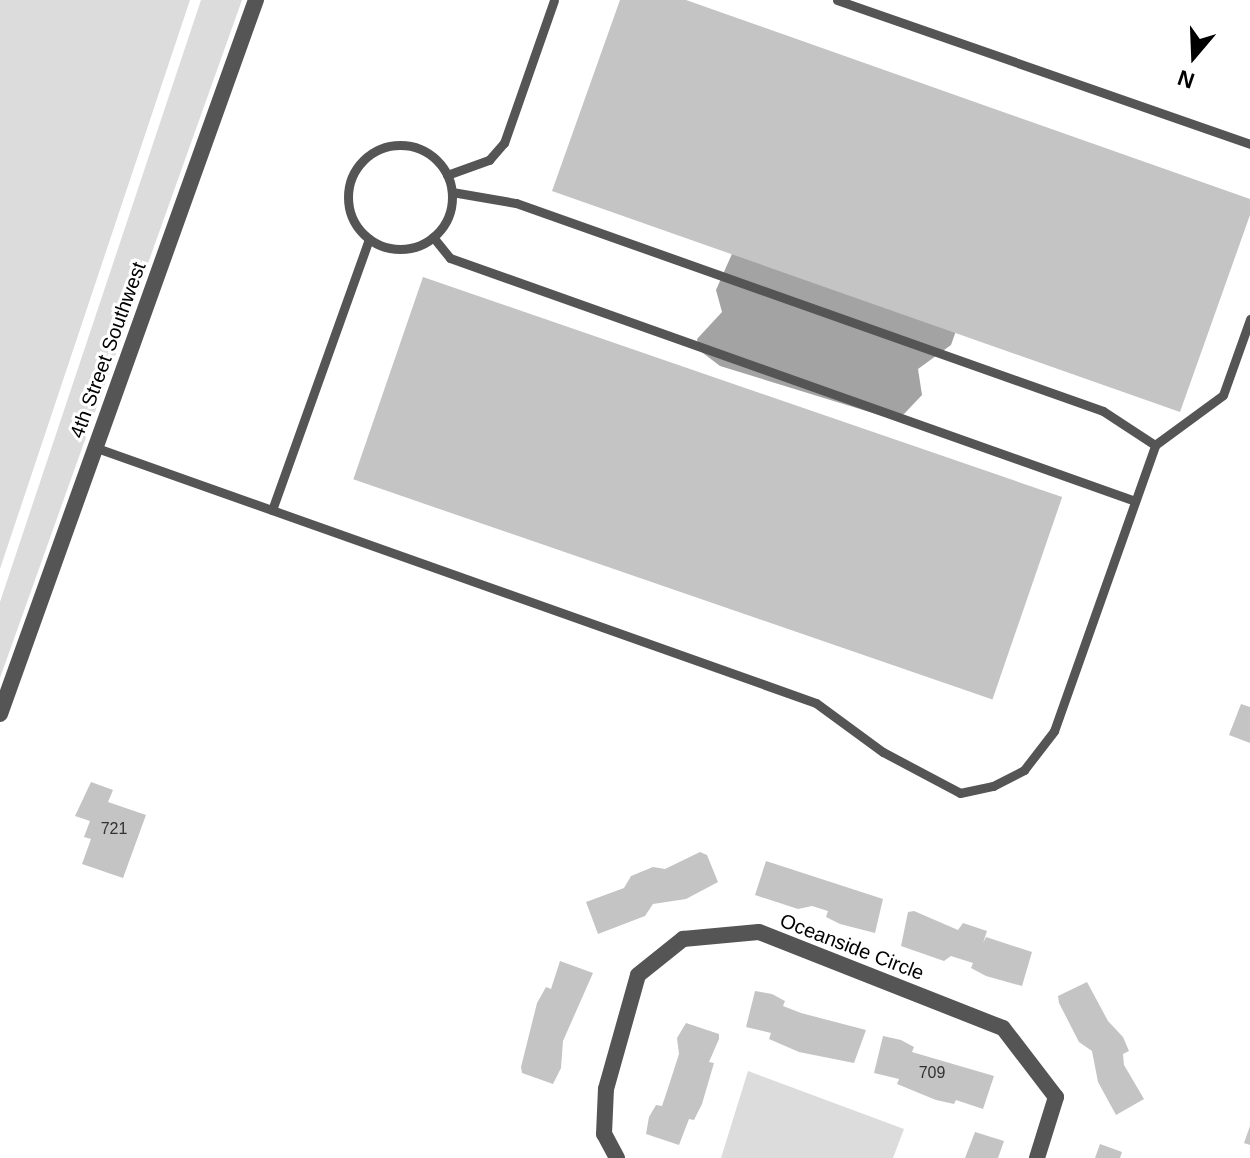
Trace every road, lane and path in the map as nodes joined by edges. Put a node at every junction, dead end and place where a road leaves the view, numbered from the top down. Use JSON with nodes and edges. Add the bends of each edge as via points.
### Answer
{"nodes":[{"id":1,"x":256,"y":0,"type":"edge"},
{"id":2,"x":554,"y":0,"type":"edge"},
{"id":3,"x":837,"y":0,"type":"edge"},
{"id":4,"x":1250,"y":144,"type":"edge"},
{"id":5,"x":447,"y":175,"type":"junction"},
{"id":6,"x":452,"y":192,"type":"junction"},
{"id":7,"x":433,"y":237,"type":"junction"},
{"id":8,"x":369,"y":239,"type":"junction"},
{"id":9,"x":1250,"y":319,"type":"edge"},
{"id":10,"x":1155,"y":445,"type":"junction"},
{"id":11,"x":94,"y":447,"type":"junction"},
{"id":12,"x":1135,"y":501,"type":"junction"},
{"id":13,"x":272,"y":510,"type":"junction"},
{"id":14,"x":0,"y":714,"type":"edge"},
{"id":15,"x":617,"y":1158,"type":"edge"},
{"id":16,"x":1037,"y":1158,"type":"edge"}],
"edges":[{"from":1,"to":11,"type":"street","name":"4th Street Southwest"},
{"from":2,"to":5,"type":"lane","via":[[504,143],[489,160]]},
{"from":3,"to":4,"type":"lane"},
{"from":5,"to":6,"type":"lane"},
{"from":5,"to":8,"type":"lane","via":[[437,161],[407,146],[374,152],[360,163],[351,177],[349,211]]},
{"from":6,"to":7,"type":"lane","via":[[444,224]]},
{"from":6,"to":10,"type":"lane","via":[[516,203],[1103,411]]},
{"from":7,"to":8,"type":"lane","via":[[402,249]]},
{"from":7,"to":12,"type":"lane","via":[[450,258]]},
{"from":8,"to":13,"type":"lane"},
{"from":9,"to":10,"type":"lane","via":[[1223,395]]},
{"from":10,"to":12,"type":"lane"},
{"from":11,"to":13,"type":"lane"},
{"from":11,"to":14,"type":"street","name":"4th Street Southwest"},
{"from":12,"to":13,"type":"lane","via":[[1054,731],[1024,770],[993,786],[960,793],[883,752],[816,703]]},
{"from":15,"to":16,"type":"street","name":"Oceanside Circle","via":[[604,1134],[606,1089],[638,975],[683,939],[759,932],[1003,1028],[1056,1097]]}]}
